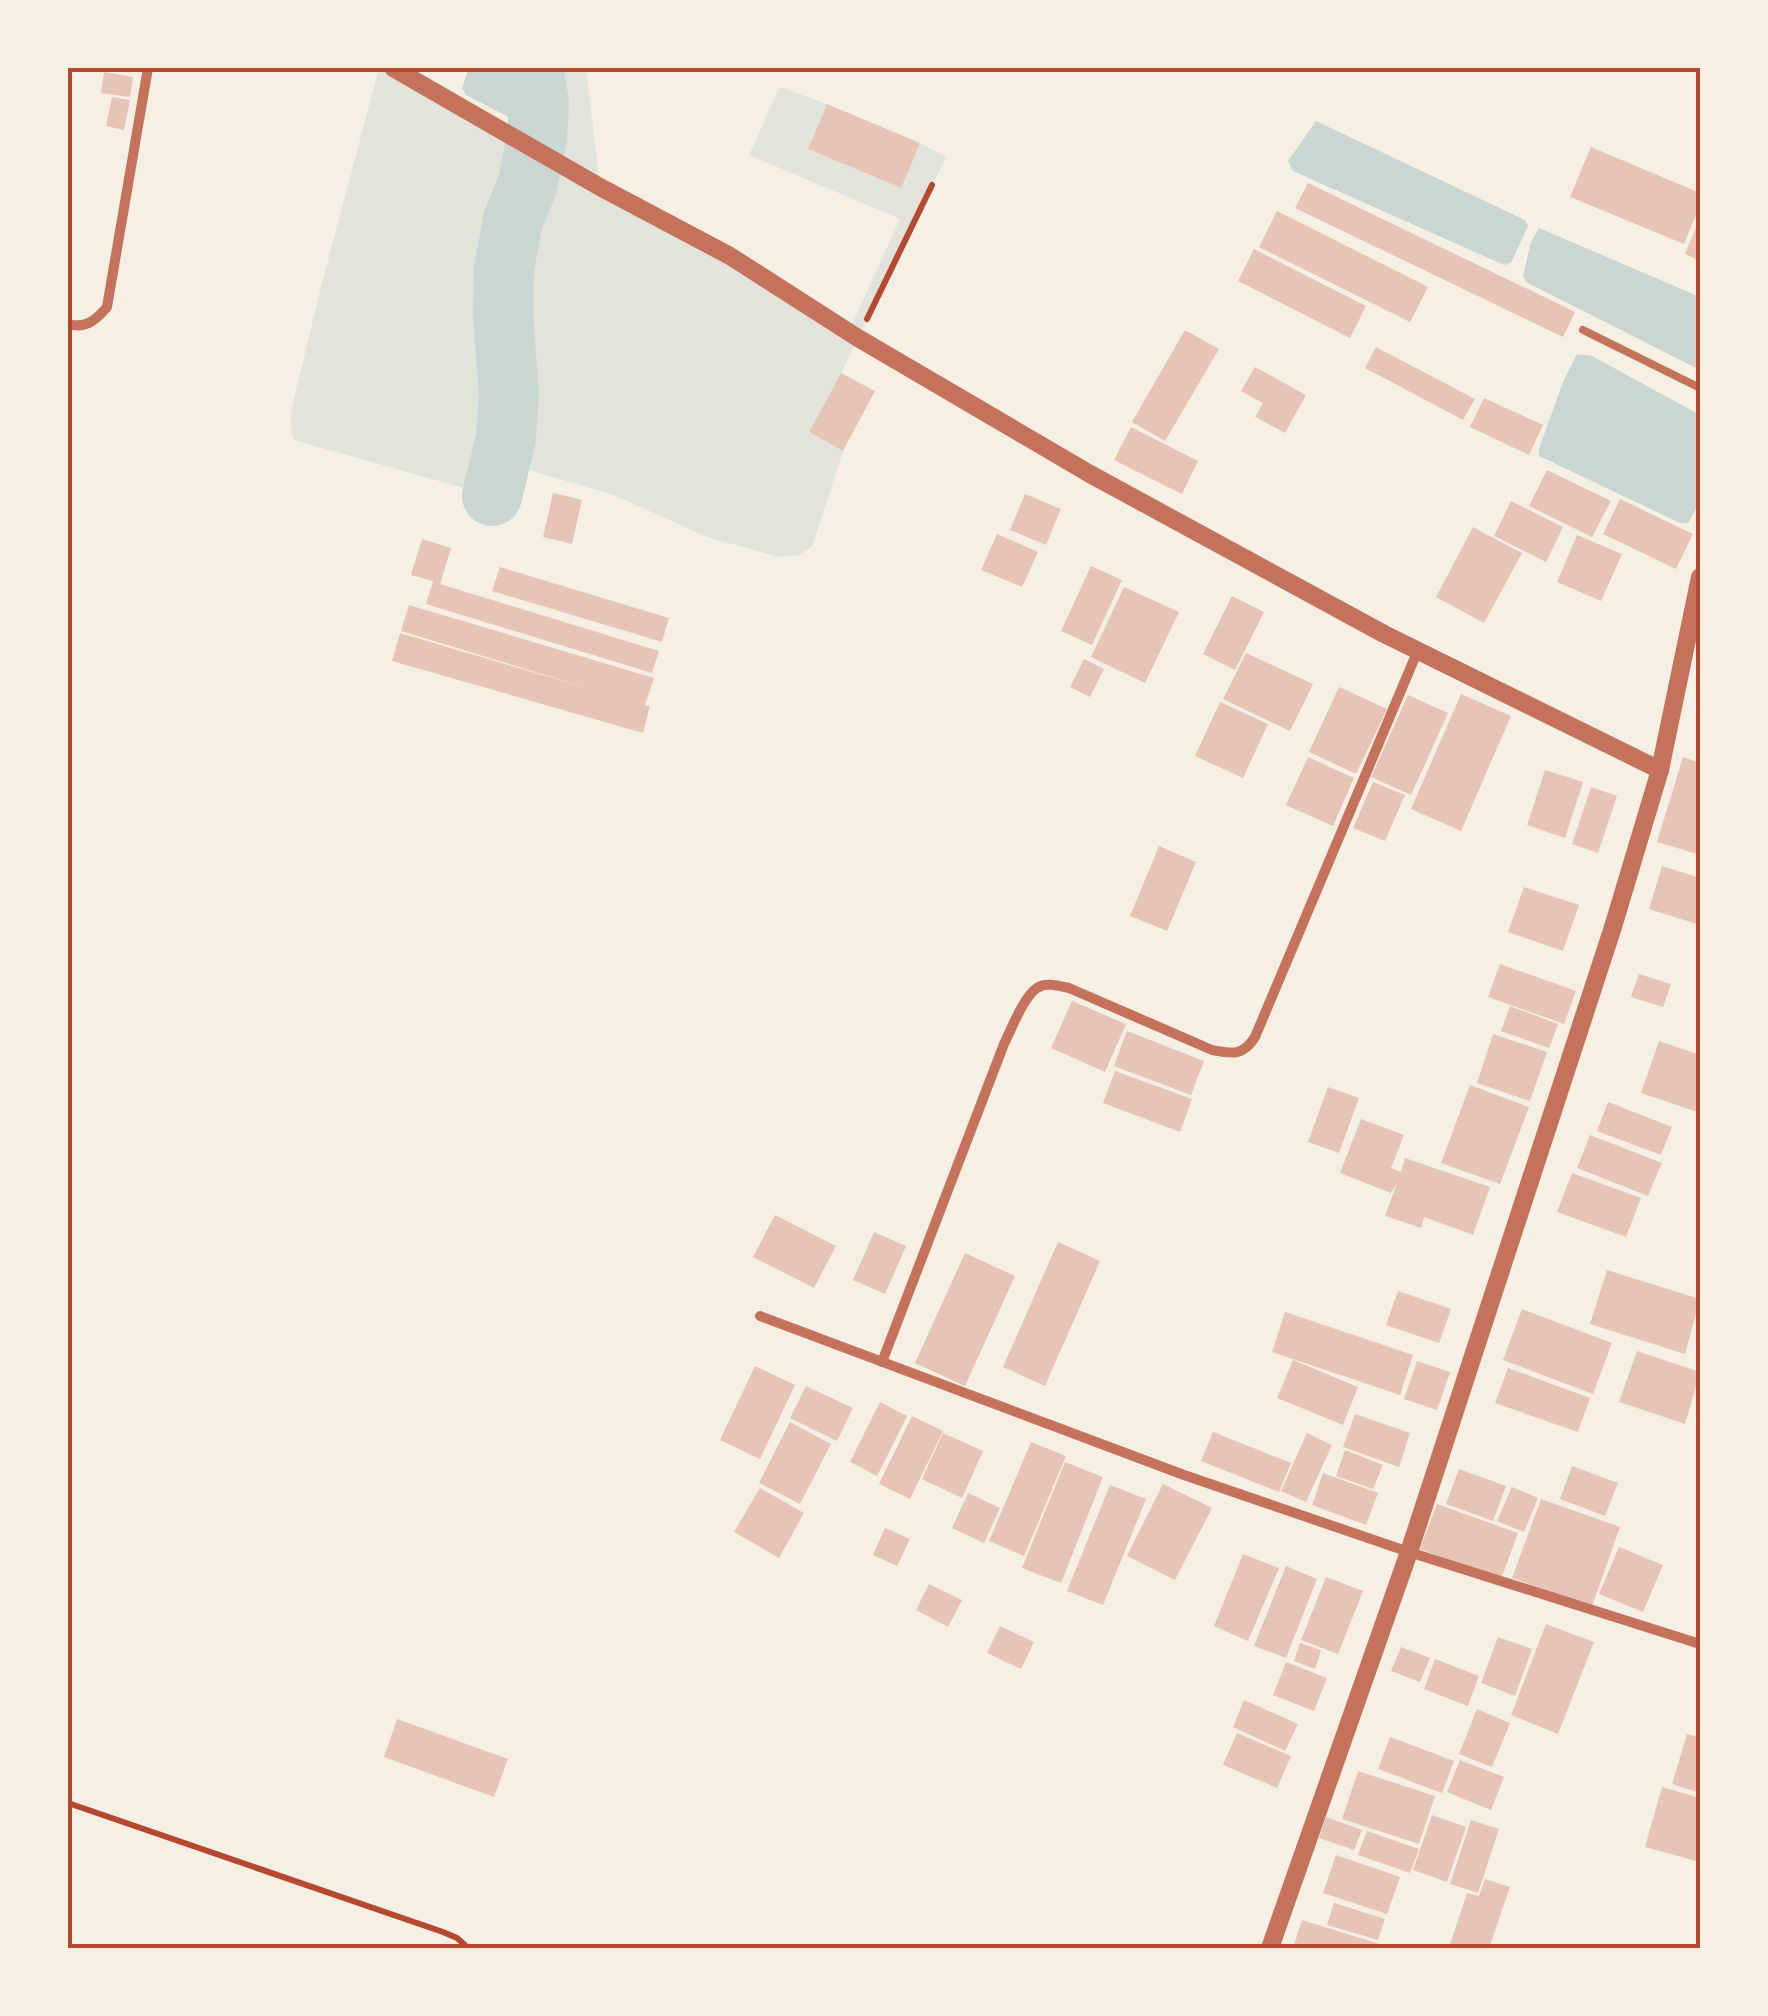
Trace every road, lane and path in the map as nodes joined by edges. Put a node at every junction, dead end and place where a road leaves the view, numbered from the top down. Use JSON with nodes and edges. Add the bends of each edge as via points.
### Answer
{"nodes":[{"id":1,"x":148,"y":68,"type":"edge"},
{"id":2,"x":393,"y":68,"type":"edge"},
{"id":3,"x":932,"y":184,"type":"dead end"},
{"id":4,"x":68,"y":324,"type":"edge"},
{"id":5,"x":1583,"y":330,"type":"dead end"},
{"id":6,"x":858,"y":338,"type":"junction"},
{"id":7,"x":1700,"y":388,"type":"edge"},
{"id":8,"x":1700,"y":577,"type":"edge"},
{"id":9,"x":1418,"y":650,"type":"junction"},
{"id":10,"x":1660,"y":770,"type":"junction"},
{"id":11,"x":760,"y":1316,"type":"dead end"},
{"id":12,"x":882,"y":1362,"type":"junction"},
{"id":13,"x":1409,"y":1552,"type":"junction"},
{"id":14,"x":1700,"y":1644,"type":"edge"},
{"id":15,"x":68,"y":1803,"type":"edge"},
{"id":16,"x":465,"y":1948,"type":"edge"},
{"id":17,"x":1270,"y":1948,"type":"edge"}],
"edges":[{"from":1,"to":4,"type":"street","via":[[107,307],[95,321]]},
{"from":2,"to":6,"type":"street","via":[[730,256]]},
{"from":3,"to":6,"type":"path"},
{"from":5,"to":7,"type":"lane"},
{"from":6,"to":9,"type":"street","via":[[1090,474]]},
{"from":8,"to":10,"type":"street"},
{"from":9,"to":10,"type":"street"},
{"from":9,"to":12,"type":"street","via":[[1248,1048],[1231,1054],[1212,1050],[1069,988],[1036,988],[1004,1044]]},
{"from":10,"to":13,"type":"street"},
{"from":11,"to":12,"type":"street"},
{"from":12,"to":13,"type":"street"},
{"from":13,"to":14,"type":"street"},
{"from":13,"to":17,"type":"street"},
{"from":15,"to":16,"type":"path","via":[[443,1932]]}]}
